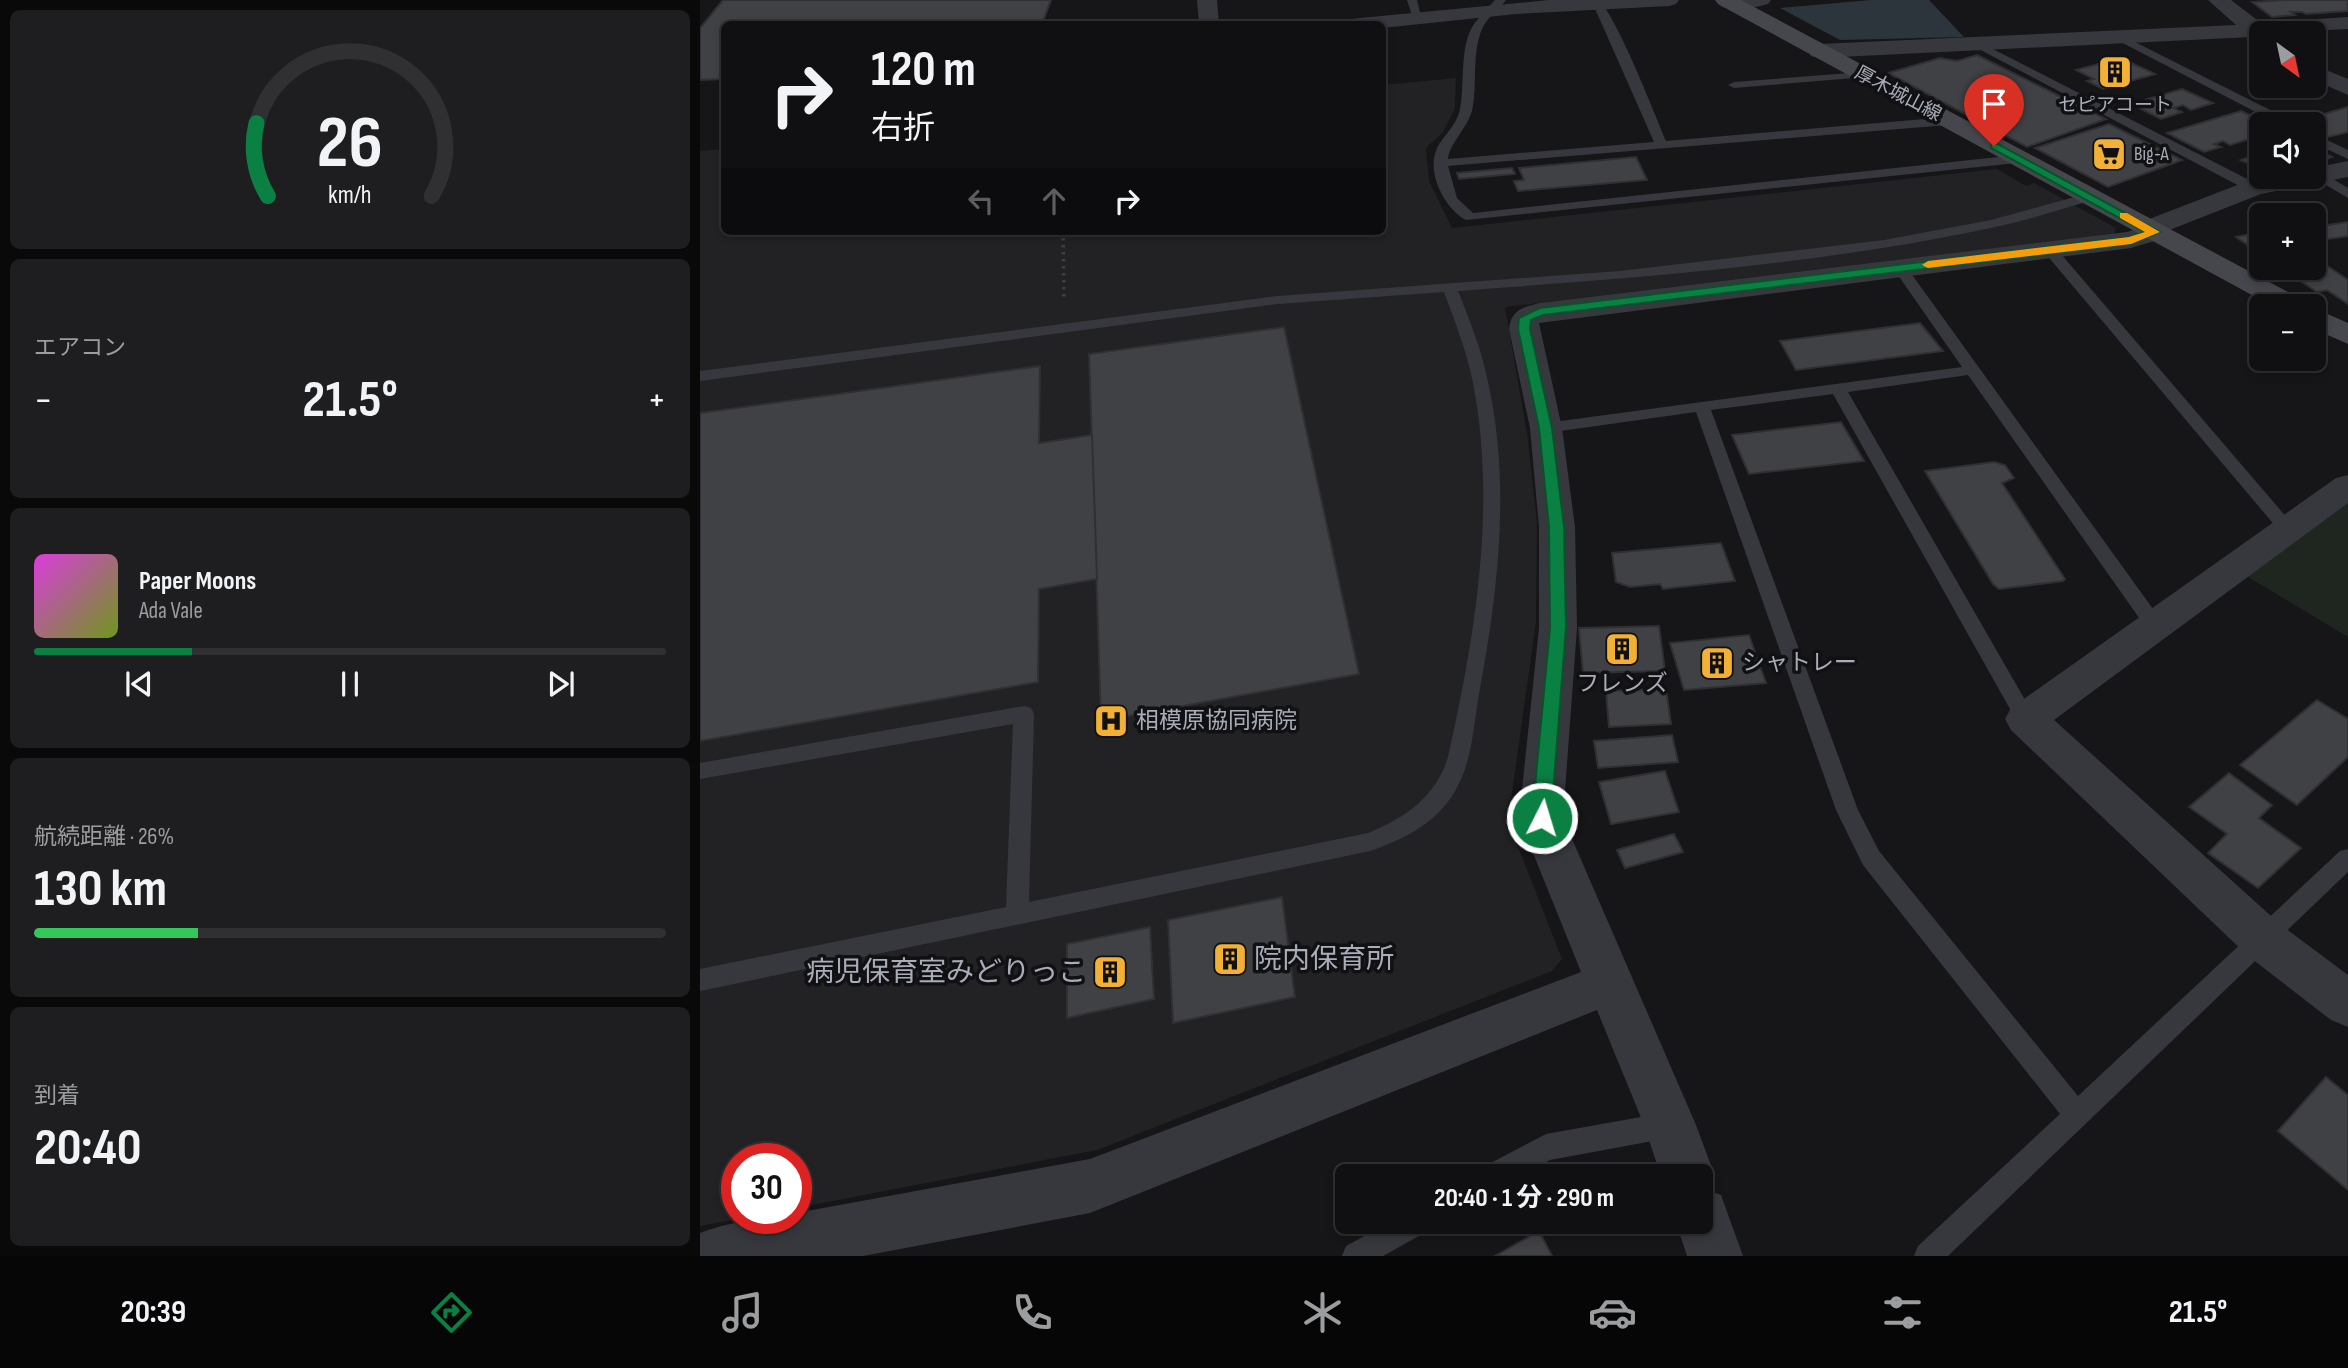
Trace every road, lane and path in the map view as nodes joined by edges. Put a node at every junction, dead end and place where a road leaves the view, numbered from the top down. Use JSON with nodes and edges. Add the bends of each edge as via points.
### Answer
{"nodes":[{"id":1,"x":1207,"y":0,"type":"edge"},
{"id":2,"x":1669,"y":0,"type":"edge"},
{"id":3,"x":1761,"y":0,"type":"edge"},
{"id":4,"x":2218,"y":0,"type":"edge"},
{"id":5,"x":1727,"y":1,"type":"edge"},
{"id":6,"x":1598,"y":4,"type":"junction"},
{"id":7,"x":1496,"y":6,"type":"edge"},
{"id":8,"x":1415,"y":10,"type":"edge"},
{"id":9,"x":1209,"y":21,"type":"edge"},
{"id":10,"x":1372,"y":21,"type":"edge"},
{"id":11,"x":2348,"y":23,"type":"edge"},
{"id":12,"x":2249,"y":24,"type":"edge"},
{"id":13,"x":2326,"y":25,"type":"edge"},
{"id":14,"x":2249,"y":32,"type":"edge"},
{"id":15,"x":2117,"y":36,"type":"junction"},
{"id":16,"x":1977,"y":44,"type":"junction"},
{"id":17,"x":1819,"y":51,"type":"junction"},
{"id":18,"x":1742,"y":68,"type":"dead end"},
{"id":19,"x":1863,"y":75,"type":"junction"},
{"id":20,"x":2326,"y":78,"type":"edge"},
{"id":21,"x":1754,"y":84,"type":"junction"},
{"id":22,"x":1734,"y":85,"type":"dead end"},
{"id":23,"x":2348,"y":89,"type":"edge"},
{"id":24,"x":2265,"y":112,"type":"edge"},
{"id":25,"x":1948,"y":121,"type":"junction"},
{"id":26,"x":2326,"y":144,"type":"edge"},
{"id":27,"x":1662,"y":145,"type":"junction"},
{"id":28,"x":2348,"y":155,"type":"edge"},
{"id":29,"x":2018,"y":159,"type":"junction"},
{"id":30,"x":1441,"y":163,"type":"junction"},
{"id":31,"x":2348,"y":169,"type":"edge"},
{"id":32,"x":2326,"y":174,"type":"edge"},
{"id":33,"x":2326,"y":182,"type":"edge"},
{"id":34,"x":2249,"y":185,"type":"edge"},
{"id":35,"x":2252,"y":189,"type":"edge"},
{"id":36,"x":2348,"y":194,"type":"edge"},
{"id":37,"x":2089,"y":197,"type":"junction"},
{"id":38,"x":2151,"y":230,"type":"junction"},
{"id":39,"x":1063,"y":235,"type":"edge"},
{"id":40,"x":2050,"y":250,"type":"junction"},
{"id":41,"x":1900,"y":268,"type":"junction"},
{"id":42,"x":1450,"y":288,"type":"junction"},
{"id":43,"x":2271,"y":294,"type":"edge"},
{"id":44,"x":1064,"y":308,"type":"dead end"},
{"id":45,"x":2326,"y":323,"type":"edge"},
{"id":46,"x":2348,"y":335,"type":"edge"},
{"id":47,"x":1972,"y":370,"type":"junction"},
{"id":48,"x":700,"y":376,"type":"edge"},
{"id":49,"x":1838,"y":388,"type":"junction"},
{"id":50,"x":1702,"y":407,"type":"junction"},
{"id":51,"x":1546,"y":428,"type":"junction"},
{"id":52,"x":2348,"y":486,"type":"edge"},
{"id":53,"x":2288,"y":530,"type":"junction"},
{"id":54,"x":2156,"y":626,"type":"junction"},
{"id":55,"x":2025,"y":719,"type":"junction"},
{"id":56,"x":700,"y":771,"type":"edge"},
{"id":57,"x":2348,"y":858,"type":"edge"},
{"id":58,"x":1017,"y":916,"type":"junction"},
{"id":59,"x":2264,"y":940,"type":"junction"},
{"id":60,"x":700,"y":980,"type":"edge"},
{"id":61,"x":1612,"y":982,"type":"junction"},
{"id":62,"x":2348,"y":1004,"type":"edge"},
{"id":63,"x":2077,"y":1115,"type":"junction"},
{"id":64,"x":1670,"y":1125,"type":"junction"},
{"id":65,"x":1516,"y":1164,"type":"edge"},
{"id":66,"x":1684,"y":1164,"type":"edge"},
{"id":67,"x":1395,"y":1234,"type":"edge"},
{"id":68,"x":1707,"y":1234,"type":"edge"},
{"id":69,"x":713,"y":1256,"type":"edge"},
{"id":70,"x":1356,"y":1256,"type":"edge"},
{"id":71,"x":1715,"y":1256,"type":"edge"},
{"id":72,"x":1928,"y":1256,"type":"edge"}],
"edges":[{"from":1,"to":9,"type":"street"},
{"from":2,"to":6,"type":"street"},
{"from":3,"to":5,"type":"street"},
{"from":4,"to":12,"type":"street"},
{"from":5,"to":17,"type":"main road","name":"厚木城山線"},
{"from":6,"to":7,"type":"street"},
{"from":6,"to":27,"type":"lane"},
{"from":7,"to":8,"type":"street"},
{"from":7,"to":30,"type":"lane","via":[[1477,27],[1466,110],[1456,134],[1442,150]]},
{"from":8,"to":10,"type":"street"},
{"from":11,"to":13,"type":"street"},
{"from":14,"to":15,"type":"street"},
{"from":15,"to":16,"type":"street"},
{"from":15,"to":24,"type":"lane"},
{"from":16,"to":17,"type":"street"},
{"from":16,"to":34,"type":"lane"},
{"from":17,"to":19,"type":"main road","name":"厚木城山線"},
{"from":18,"to":21,"type":"lane"},
{"from":19,"to":21,"type":"lane"},
{"from":19,"to":25,"type":"main road","name":"厚木城山線"},
{"from":20,"to":23,"type":"street"},
{"from":21,"to":22,"type":"lane"},
{"from":25,"to":27,"type":"lane"},
{"from":25,"to":29,"type":"main road","name":"厚木城山線"},
{"from":26,"to":28,"type":"lane"},
{"from":27,"to":30,"type":"lane"},
{"from":29,"to":30,"type":"lane","via":[[1483,218],[1457,209],[1443,181]]},
{"from":29,"to":37,"type":"main road","name":"厚木城山線"},
{"from":31,"to":32,"type":"street"},
{"from":33,"to":36,"type":"lane"},
{"from":35,"to":38,"type":"street"},
{"from":37,"to":38,"type":"main road","name":"厚木城山線"},
{"from":37,"to":42,"type":"lane","via":[[1992,224],[1884,244],[1620,275]]},
{"from":38,"to":40,"type":"street","via":[[2131,240]]},
{"from":38,"to":43,"type":"main road","name":"厚木城山線"},
{"from":39,"to":44,"type":"path"},
{"from":40,"to":41,"type":"street"},
{"from":40,"to":53,"type":"lane"},
{"from":41,"to":47,"type":"lane"},
{"from":41,"to":51,"type":"street","via":[[1540,312],[1525,318]]},
{"from":42,"to":48,"type":"lane","via":[[1217,307]]},
{"from":42,"to":58,"type":"lane","via":[[1481,386],[1491,493],[1490,569],[1482,633],[1448,785],[1431,808],[1405,828],[1370,842]]},
{"from":45,"to":46,"type":"main road"},
{"from":47,"to":49,"type":"lane"},
{"from":47,"to":54,"type":"lane"},
{"from":49,"to":50,"type":"lane"},
{"from":49,"to":55,"type":"lane"},
{"from":50,"to":51,"type":"lane"},
{"from":50,"to":63,"type":"lane","via":[[1847,810],[1871,858]]},
{"from":51,"to":61,"type":"street","via":[[1557,527],[1558,628],[1542,818]]},
{"from":52,"to":53,"type":"street"},
{"from":53,"to":54,"type":"street"},
{"from":54,"to":55,"type":"street"},
{"from":55,"to":59,"type":"street"},
{"from":56,"to":58,"type":"lane","via":[[1024,714]]},
{"from":57,"to":59,"type":"lane"},
{"from":58,"to":60,"type":"lane"},
{"from":59,"to":62,"type":"street"},
{"from":59,"to":63,"type":"lane"},
{"from":61,"to":64,"type":"street"},
{"from":61,"to":69,"type":"street","via":[[1090,1186]]},
{"from":63,"to":72,"type":"lane"},
{"from":64,"to":65,"type":"lane","via":[[1546,1147]]},
{"from":64,"to":66,"type":"street"},
{"from":67,"to":70,"type":"lane"},
{"from":68,"to":71,"type":"street"}]}
